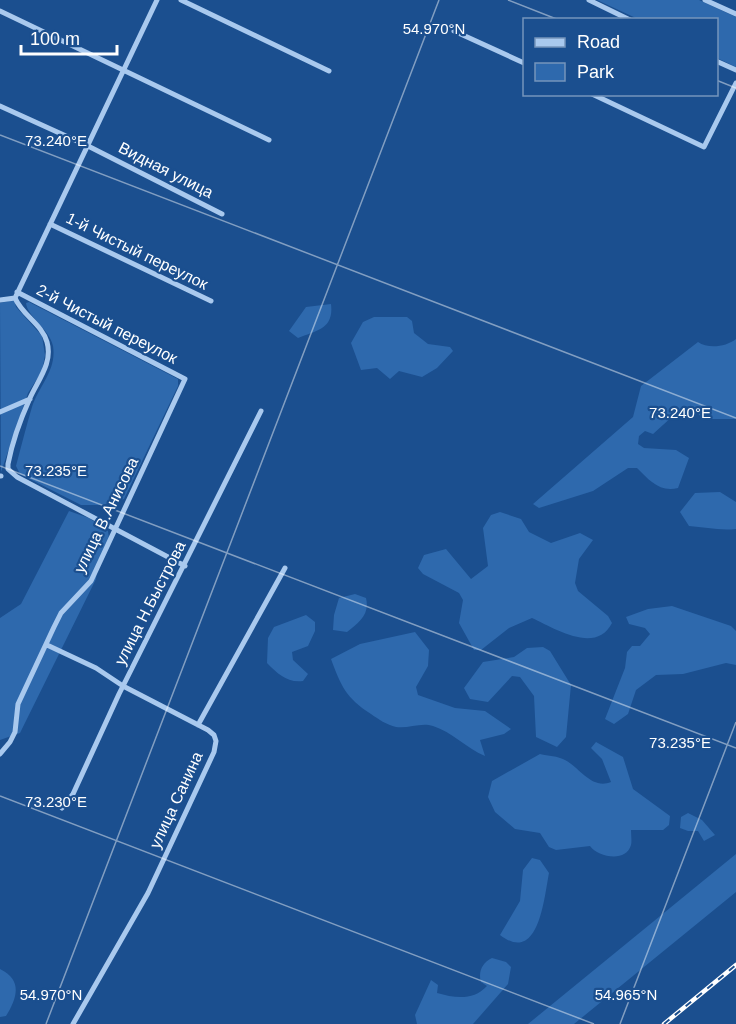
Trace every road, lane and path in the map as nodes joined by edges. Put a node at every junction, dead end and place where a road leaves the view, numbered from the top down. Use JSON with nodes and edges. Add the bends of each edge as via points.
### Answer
{"nodes":[{"id":1,"x":157,"y":0,"type":"edge"},
{"id":2,"x":181,"y":0,"type":"edge"},
{"id":3,"x":589,"y":0,"type":"edge"},
{"id":4,"x":705,"y":0,"type":"edge"},
{"id":5,"x":0,"y":11,"type":"edge"},
{"id":6,"x":736,"y":14,"type":"edge"},
{"id":7,"x":626,"y":18,"type":"edge"},
{"id":8,"x":454,"y":32,"type":"dead end"},
{"id":9,"x":718,"y":61,"type":"edge"},
{"id":10,"x":523,"y":62,"type":"edge"},
{"id":11,"x":736,"y":70,"type":"edge"},
{"id":12,"x":124,"y":71,"type":"junction"},
{"id":13,"x":329,"y":71,"type":"dead end"},
{"id":14,"x":736,"y":83,"type":"edge"},
{"id":15,"x":595,"y":96,"type":"edge"},
{"id":16,"x":1,"y":108,"type":"edge"},
{"id":17,"x":269,"y":140,"type":"dead end"},
{"id":18,"x":88,"y":146,"type":"junction"},
{"id":19,"x":222,"y":214,"type":"dead end"},
{"id":20,"x":50,"y":224,"type":"junction"},
{"id":21,"x":16,"y":295,"type":"junction"},
{"id":22,"x":0,"y":300,"type":"edge"},
{"id":23,"x":211,"y":301,"type":"dead end"},
{"id":24,"x":185,"y":379,"type":"joint"},
{"id":25,"x":30,"y":399,"type":"junction"},
{"id":26,"x":261,"y":411,"type":"dead end"},
{"id":27,"x":0,"y":412,"type":"edge"},
{"id":28,"x":114,"y":530,"type":"junction"},
{"id":29,"x":185,"y":566,"type":"junction"},
{"id":30,"x":285,"y":568,"type":"dead end"},
{"id":31,"x":46,"y":645,"type":"junction"},
{"id":32,"x":123,"y":686,"type":"junction"},
{"id":33,"x":198,"y":725,"type":"junction"},
{"id":34,"x":0,"y":754,"type":"edge"},
{"id":35,"x":62,"y":808,"type":"dead end"},
{"id":36,"x":73,"y":1024,"type":"edge"}],
"edges":[{"from":1,"to":12,"type":"street"},
{"from":2,"to":13,"type":"street"},
{"from":3,"to":7,"type":"street"},
{"from":4,"to":6,"type":"street"},
{"from":5,"to":12,"type":"street"},
{"from":8,"to":10,"type":"street"},
{"from":9,"to":11,"type":"street"},
{"from":12,"to":17,"type":"street"},
{"from":12,"to":18,"type":"street"},
{"from":14,"to":15,"type":"street","via":[[704,147]]},
{"from":16,"to":18,"type":"street","name":"Видная улица"},
{"from":18,"to":19,"type":"street","name":"Видная улица"},
{"from":18,"to":20,"type":"street"},
{"from":20,"to":21,"type":"street"},
{"from":20,"to":23,"type":"street","name":"1-й Чистый переулок"},
{"from":21,"to":22,"type":"street"},
{"from":21,"to":24,"type":"street","name":"2-й Чистый переулок"},
{"from":21,"to":25,"type":"street","via":[[18,306],[42,330],[47,343],[45,371]]},
{"from":24,"to":28,"type":"street","name":"улица В.Анисова"},
{"from":25,"to":27,"type":"street"},
{"from":25,"to":28,"type":"street","via":[[8,469]]},
{"from":26,"to":29,"type":"street","name":"улица Н.Быстрова"},
{"from":28,"to":29,"type":"street"},
{"from":28,"to":31,"type":"street","name":"улица В.Анисова","via":[[91,581],[61,613]]},
{"from":29,"to":32,"type":"street","name":"улица Н.Быстрова"},
{"from":30,"to":33,"type":"street"},
{"from":31,"to":32,"type":"street","via":[[96,668]]},
{"from":31,"to":34,"type":"street","name":"улица В.Анисова","via":[[18,704],[15,732]]},
{"from":32,"to":33,"type":"street"},
{"from":32,"to":35,"type":"street","name":"улица Н.Быстрова","via":[[73,794]]},
{"from":33,"to":36,"type":"street","name":"улица Санина","via":[[214,735],[214,752],[148,893]]}]}
